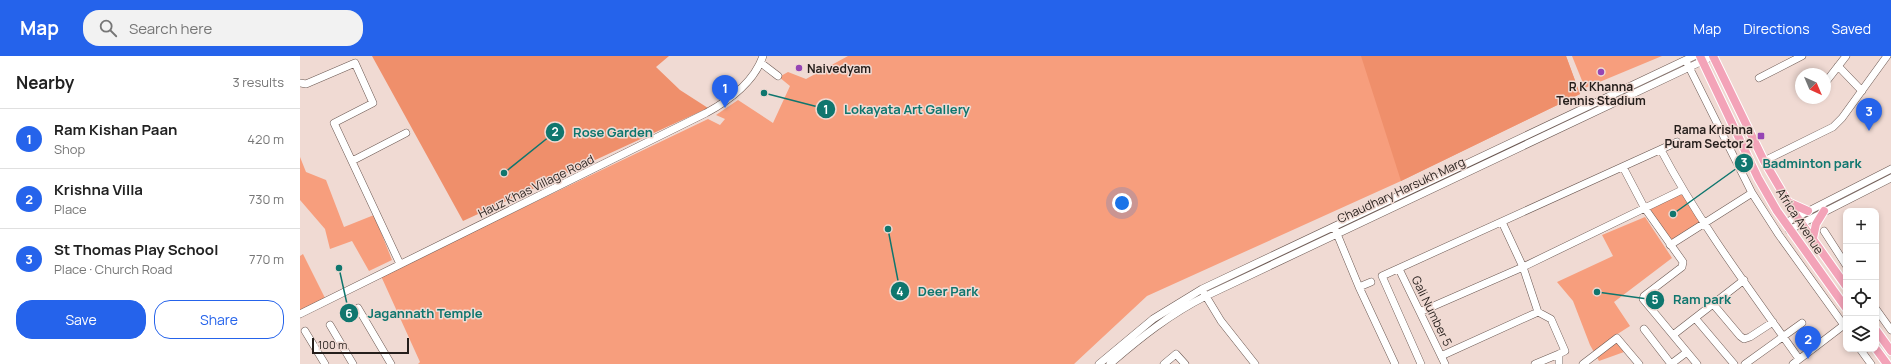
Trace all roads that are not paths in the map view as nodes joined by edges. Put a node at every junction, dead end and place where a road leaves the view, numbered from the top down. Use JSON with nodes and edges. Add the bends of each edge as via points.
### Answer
{"nodes":[{"id":1,"x":1694,"y":56,"type":"edge"},
{"id":2,"x":1713,"y":56,"type":"edge"},
{"id":3,"x":1719,"y":56,"type":"edge"},
{"id":4,"x":1802,"y":56,"type":"edge"},
{"id":5,"x":1846,"y":56,"type":"edge"},
{"id":6,"x":1888,"y":56,"type":"edge"},
{"id":7,"x":762,"y":59,"type":"edge"},
{"id":8,"x":1701,"y":59,"type":"edge"},
{"id":9,"x":1685,"y":60,"type":"junction"},
{"id":10,"x":1838,"y":66,"type":"junction"},
{"id":11,"x":1689,"y":68,"type":"junction"},
{"id":12,"x":1831,"y":75,"type":"edge"},
{"id":13,"x":778,"y":76,"type":"dead end"},
{"id":14,"x":1759,"y":78,"type":"dead end"},
{"id":15,"x":300,"y":82,"type":"edge"},
{"id":16,"x":1728,"y":86,"type":"junction"},
{"id":17,"x":1862,"y":91,"type":"junction"},
{"id":18,"x":1568,"y":124,"type":"junction"},
{"id":19,"x":406,"y":133,"type":"dead end"},
{"id":20,"x":1677,"y":142,"type":"dead end"},
{"id":21,"x":1661,"y":150,"type":"junction"},
{"id":22,"x":352,"y":161,"type":"junction"},
{"id":23,"x":1764,"y":161,"type":"junction"},
{"id":24,"x":1623,"y":167,"type":"junction"},
{"id":25,"x":1891,"y":169,"type":"edge"},
{"id":26,"x":1891,"y":178,"type":"edge"},
{"id":27,"x":1682,"y":190,"type":"junction"},
{"id":28,"x":1752,"y":193,"type":"junction"},
{"id":29,"x":1788,"y":202,"type":"junction"},
{"id":30,"x":1644,"y":208,"type":"junction"},
{"id":31,"x":1808,"y":211,"type":"junction"},
{"id":32,"x":1824,"y":211,"type":"junction"},
{"id":33,"x":1799,"y":220,"type":"junction"},
{"id":34,"x":1502,"y":222,"type":"junction"},
{"id":35,"x":1704,"y":224,"type":"junction"},
{"id":36,"x":1787,"y":226,"type":"junction"},
{"id":37,"x":1335,"y":230,"type":"junction"},
{"id":38,"x":1824,"y":231,"type":"dead end"},
{"id":39,"x":1813,"y":238,"type":"junction"},
{"id":40,"x":1832,"y":244,"type":"junction"},
{"id":41,"x":1670,"y":245,"type":"junction"},
{"id":42,"x":1822,"y":251,"type":"junction"},
{"id":43,"x":1843,"y":260,"type":"edge"},
{"id":44,"x":400,"y":264,"type":"junction"},
{"id":45,"x":1523,"y":266,"type":"junction"},
{"id":46,"x":1399,"y":269,"type":"junction"},
{"id":47,"x":1744,"y":280,"type":"junction"},
{"id":48,"x":1371,"y":282,"type":"dead end"},
{"id":49,"x":1843,"y":282,"type":"edge"},
{"id":50,"x":1359,"y":287,"type":"junction"},
{"id":51,"x":1202,"y":289,"type":"junction"},
{"id":52,"x":1206,"y":296,"type":"junction"},
{"id":53,"x":1713,"y":304,"type":"junction"},
{"id":54,"x":1843,"y":304,"type":"edge"},
{"id":55,"x":358,"y":308,"type":"dead end"},
{"id":56,"x":1420,"y":312,"type":"junction"},
{"id":57,"x":1538,"y":312,"type":"junction"},
{"id":58,"x":1879,"y":313,"type":"edge"},
{"id":59,"x":300,"y":314,"type":"edge"},
{"id":60,"x":1695,"y":318,"type":"junction"},
{"id":61,"x":1773,"y":322,"type":"junction"},
{"id":62,"x":1802,"y":323,"type":"dead end"},
{"id":63,"x":1843,"y":324,"type":"edge"},
{"id":64,"x":330,"y":325,"type":"dead end"},
{"id":65,"x":1843,"y":328,"type":"edge"},
{"id":66,"x":1644,"y":329,"type":"dead end"},
{"id":67,"x":1891,"y":330,"type":"edge"},
{"id":68,"x":305,"y":331,"type":"dead end"},
{"id":69,"x":1879,"y":334,"type":"edge"},
{"id":70,"x":1673,"y":335,"type":"junction"},
{"id":71,"x":1783,"y":337,"type":"junction"},
{"id":72,"x":1891,"y":351,"type":"edge"},
{"id":73,"x":1687,"y":352,"type":"junction"},
{"id":74,"x":1862,"y":352,"type":"edge"},
{"id":75,"x":1878,"y":352,"type":"edge"},
{"id":76,"x":1559,"y":354,"type":"junction"},
{"id":77,"x":1441,"y":356,"type":"junction"},
{"id":78,"x":1799,"y":359,"type":"junction"},
{"id":79,"x":325,"y":364,"type":"edge"},
{"id":80,"x":353,"y":364,"type":"edge"},
{"id":81,"x":391,"y":364,"type":"edge"},
{"id":82,"x":1099,"y":364,"type":"edge"},
{"id":83,"x":1110,"y":364,"type":"edge"},
{"id":84,"x":1164,"y":364,"type":"edge"},
{"id":85,"x":1185,"y":364,"type":"edge"},
{"id":86,"x":1255,"y":364,"type":"edge"},
{"id":87,"x":1395,"y":364,"type":"edge"},
{"id":88,"x":1421,"y":364,"type":"edge"},
{"id":89,"x":1445,"y":364,"type":"edge"},
{"id":90,"x":1535,"y":364,"type":"edge"},
{"id":91,"x":1558,"y":364,"type":"edge"},
{"id":92,"x":1583,"y":364,"type":"edge"},
{"id":93,"x":1640,"y":364,"type":"edge"},
{"id":94,"x":1671,"y":364,"type":"edge"},
{"id":95,"x":1697,"y":364,"type":"edge"},
{"id":96,"x":1734,"y":364,"type":"edge"},
{"id":97,"x":1745,"y":364,"type":"edge"},
{"id":98,"x":1793,"y":364,"type":"edge"},
{"id":99,"x":1871,"y":364,"type":"edge"},
{"id":100,"x":1886,"y":364,"type":"edge"}],
"edges":[{"from":1,"to":9,"type":"street","name":"Chaudhary Harsukh Marg"},
{"from":2,"to":8,"type":"street","name":"Chaudhary Harsukh Marg"},
{"from":2,"to":16,"type":"main road","name":"Africa Avenue"},
{"from":3,"to":16,"type":"main road","via":[[1727,74]]},
{"from":4,"to":14,"type":"street"},
{"from":5,"to":10,"type":"street"},
{"from":6,"to":17,"type":"street"},
{"from":7,"to":13,"type":"street"},
{"from":7,"to":44,"type":"street","name":"Hauz Khas Village Road","via":[[757,69],[734,96],[706,114]]},
{"from":8,"to":11,"type":"street","name":"Chaudhary Harsukh Marg"},
{"from":8,"to":36,"type":"main road","name":"Africa Avenue","via":[[1758,178]]},
{"from":9,"to":11,"type":"street"},
{"from":9,"to":18,"type":"street","name":"Chaudhary Harsukh Marg"},
{"from":10,"to":12,"type":"street"},
{"from":10,"to":17,"type":"street"},
{"from":11,"to":18,"type":"street","name":"Chaudhary Harsukh Marg"},
{"from":11,"to":28,"type":"street"},
{"from":15,"to":22,"type":"street","via":[[306,84],[355,63],[372,103],[334,122]]},
{"from":16,"to":23,"type":"main road","name":"Africa Avenue"},
{"from":17,"to":23,"type":"street","via":[[1842,118],[1829,130]]},
{"from":18,"to":37,"type":"street","name":"Chaudhary Harsukh Marg"},
{"from":19,"to":22,"type":"street"},
{"from":20,"to":21,"type":"street"},
{"from":21,"to":24,"type":"street"},
{"from":21,"to":27,"type":"street"},
{"from":22,"to":44,"type":"street"},
{"from":23,"to":29,"type":"main road","name":"Africa Avenue"},
{"from":24,"to":30,"type":"street"},
{"from":24,"to":34,"type":"street"},
{"from":25,"to":31,"type":"street"},
{"from":26,"to":32,"type":"street"},
{"from":27,"to":30,"type":"street"},
{"from":27,"to":35,"type":"street"},
{"from":28,"to":35,"type":"street"},
{"from":28,"to":63,"type":"street"},
{"from":29,"to":31,"type":"main road"},
{"from":29,"to":33,"type":"main road","name":"Africa Avenue"},
{"from":30,"to":41,"type":"street"},
{"from":30,"to":45,"type":"street"},
{"from":31,"to":33,"type":"street"},
{"from":32,"to":33,"type":"street"},
{"from":32,"to":39,"type":"main road","via":[[1816,224]]},
{"from":33,"to":36,"type":"street"},
{"from":33,"to":39,"type":"main road","name":"Africa Avenue"},
{"from":34,"to":45,"type":"street"},
{"from":34,"to":46,"type":"street"},
{"from":35,"to":41,"type":"street"},
{"from":35,"to":47,"type":"street"},
{"from":36,"to":54,"type":"main road","name":"Africa Avenue"},
{"from":37,"to":50,"type":"street"},
{"from":37,"to":51,"type":"street","name":"Chaudhary Harsukh Marg"},
{"from":37,"to":52,"type":"street","name":"Chaudhary Harsukh Marg"},
{"from":38,"to":40,"type":"street"},
{"from":39,"to":42,"type":"main road","name":"Africa Avenue"},
{"from":40,"to":42,"type":"street"},
{"from":40,"to":43,"type":"street"},
{"from":41,"to":70,"type":"street","via":[[1682,260],[1682,267],[1643,299]]},
{"from":42,"to":49,"type":"main road","name":"Africa Avenue"},
{"from":44,"to":59,"type":"street","name":"Hauz Khas Village Road"},
{"from":45,"to":56,"type":"street"},
{"from":45,"to":57,"type":"street"},
{"from":46,"to":56,"type":"street","name":"Gali Number 5"},
{"from":46,"to":88,"type":"street","via":[[1382,276]]},
{"from":47,"to":53,"type":"street"},
{"from":47,"to":61,"type":"street"},
{"from":48,"to":50,"type":"street"},
{"from":50,"to":87,"type":"street"},
{"from":51,"to":52,"type":"street"},
{"from":51,"to":82,"type":"street","name":"Chaudhary Harsukh Marg","via":[[1153,319]]},
{"from":52,"to":83,"type":"street","name":"Chaudhary Harsukh Marg","via":[[1157,324]]},
{"from":52,"to":86,"type":"street","via":[[1221,321]]},
{"from":53,"to":60,"type":"street"},
{"from":53,"to":61,"type":"street","via":[[1744,339]]},
{"from":55,"to":81,"type":"street"},
{"from":56,"to":77,"type":"street","name":"Gali Number 5"},
{"from":57,"to":76,"type":"street","via":[[1551,318],[1565,351]]},
{"from":57,"to":77,"type":"street"},
{"from":58,"to":67,"type":"street"},
{"from":60,"to":70,"type":"street"},
{"from":60,"to":96,"type":"street"},
{"from":61,"to":71,"type":"street"},
{"from":62,"to":71,"type":"street"},
{"from":64,"to":80,"type":"street"},
{"from":65,"to":78,"type":"street"},
{"from":66,"to":94,"type":"street"},
{"from":68,"to":79,"type":"street"},
{"from":69,"to":72,"type":"main road"},
{"from":70,"to":73,"type":"street"},
{"from":71,"to":78,"type":"street"},
{"from":71,"to":97,"type":"street"},
{"from":73,"to":94,"type":"street"},
{"from":73,"to":95,"type":"street"},
{"from":74,"to":99,"type":"street"},
{"from":75,"to":100,"type":"main road"},
{"from":76,"to":90,"type":"street"},
{"from":76,"to":91,"type":"street"},
{"from":77,"to":89,"type":"street","name":"Gali Number 5"},
{"from":78,"to":98,"type":"street"},
{"from":84,"to":85,"type":"street","via":[[1176,354]]},
{"from":92,"to":93,"type":"street","via":[[1617,338]]}]}
